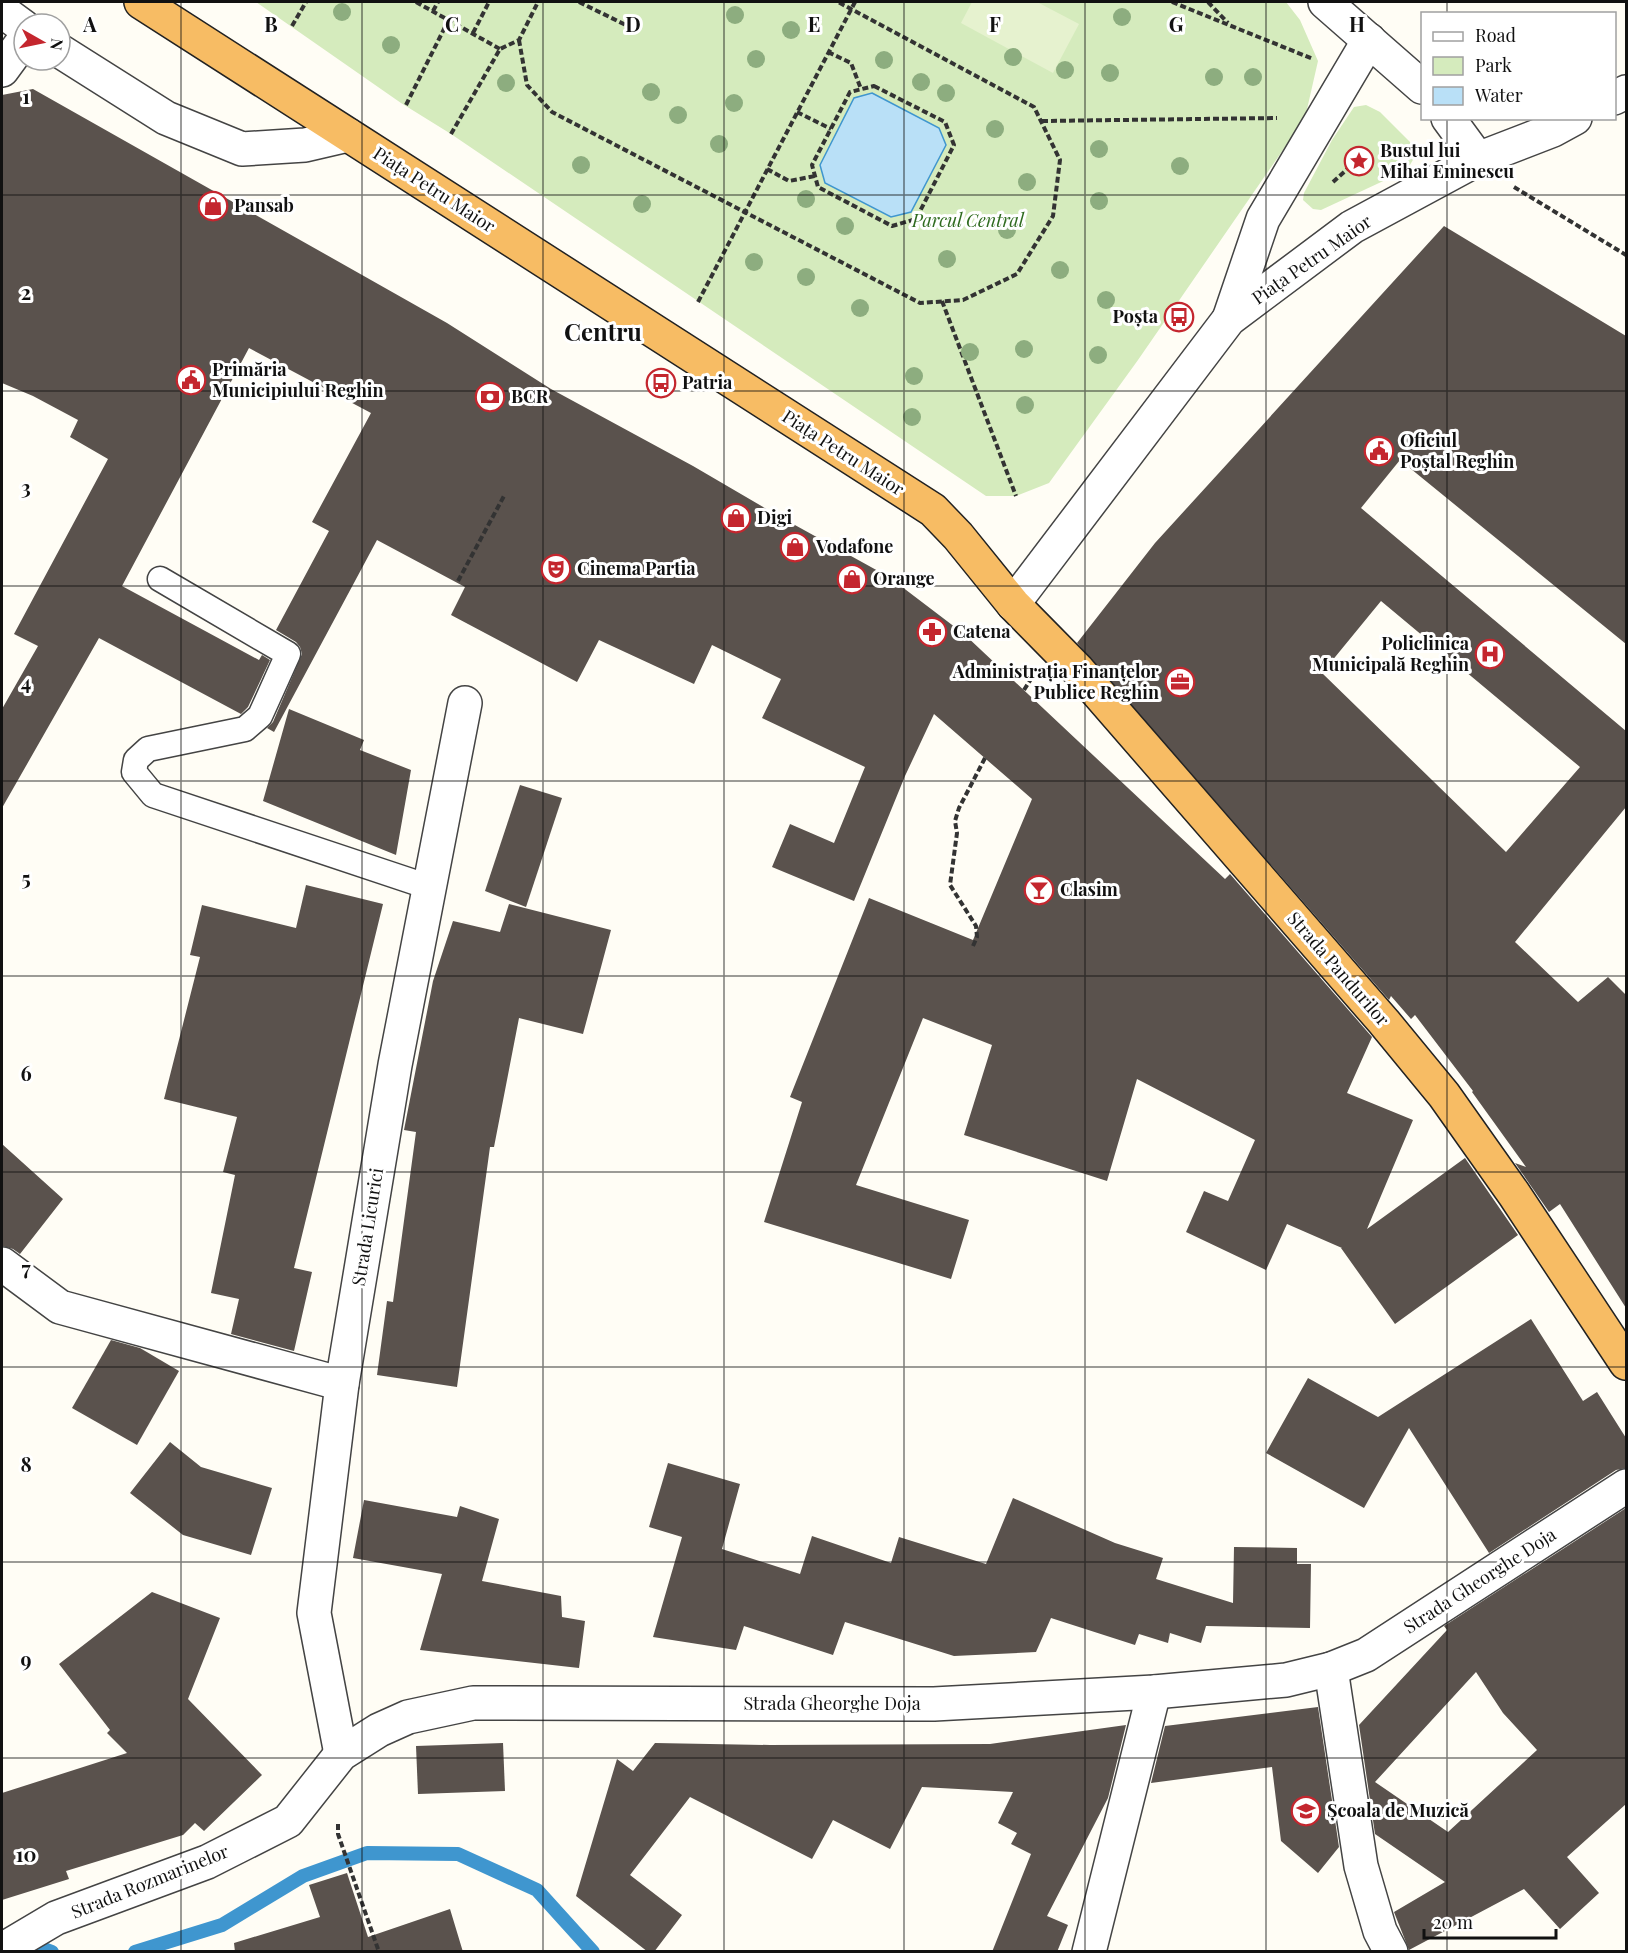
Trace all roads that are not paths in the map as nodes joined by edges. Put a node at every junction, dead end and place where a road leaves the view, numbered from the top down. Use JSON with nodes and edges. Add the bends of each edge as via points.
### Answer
{"nodes":[{"id":1,"x":141,"y":2,"type":"edge"},
{"id":2,"x":1325,"y":2,"type":"edge"},
{"id":3,"x":1369,"y":40,"type":"junction"},
{"id":4,"x":12,"y":56,"type":"edge"},
{"id":5,"x":72,"y":59,"type":"edge"},
{"id":6,"x":2,"y":70,"type":"edge"},
{"id":7,"x":1421,"y":86,"type":"edge"},
{"id":8,"x":1449,"y":120,"type":"edge"},
{"id":9,"x":1571,"y":120,"type":"edge"},
{"id":10,"x":348,"y":135,"type":"junction"},
{"id":11,"x":1478,"y":159,"type":"junction"},
{"id":12,"x":1229,"y":319,"type":"junction"},
{"id":13,"x":160,"y":579,"type":"dead end"},
{"id":14,"x":1012,"y":604,"type":"junction"},
{"id":15,"x":465,"y":703,"type":"dead end"},
{"id":16,"x":429,"y":886,"type":"junction"},
{"id":17,"x":2,"y":1264,"type":"edge"},
{"id":18,"x":1626,"y":1363,"type":"edge"},
{"id":19,"x":342,"y":1384,"type":"junction"},
{"id":20,"x":1626,"y":1486,"type":"edge"},
{"id":21,"x":1331,"y":1669,"type":"junction"},
{"id":22,"x":1154,"y":1692,"type":"junction"},
{"id":23,"x":341,"y":1754,"type":"junction"},
{"id":24,"x":2,"y":1950,"type":"edge"},
{"id":25,"x":1089,"y":1952,"type":"edge"},
{"id":26,"x":1392,"y":1952,"type":"edge"}],
"edges":[{"from":1,"to":10,"type":"highway","name":"Piața Petru Maior"},
{"from":2,"to":3,"type":"street"},
{"from":3,"to":7,"type":"street"},
{"from":3,"to":12,"type":"street","name":"Piața Petru Maior","via":[[1263,219]]},
{"from":4,"to":6,"type":"street"},
{"from":5,"to":10,"type":"street","via":[[166,118],[242,149],[305,145]]},
{"from":8,"to":11,"type":"street"},
{"from":9,"to":11,"type":"street","name":"Piața Petru Maior"},
{"from":10,"to":14,"type":"highway","name":"Piața Petru Maior","via":[[933,510]]},
{"from":11,"to":12,"type":"street","name":"Piața Petru Maior","via":[[1352,227]]},
{"from":12,"to":14,"type":"street","name":"Piața Petru Maior"},
{"from":13,"to":16,"type":"lane","via":[[288,654],[260,716],[245,729],[148,748],[135,760],[134,772],[153,795]]},
{"from":14,"to":18,"type":"highway","name":"Strada Pandurilor","via":[[1078,670],[1444,1095]]},
{"from":15,"to":16,"type":"street","name":"Strada Licurici"},
{"from":16,"to":19,"type":"street","name":"Strada Licurici"},
{"from":17,"to":19,"type":"street","via":[[60,1307]]},
{"from":19,"to":23,"type":"street","name":"Strada Licurici","via":[[314,1613]]},
{"from":20,"to":21,"type":"street","name":"Strada Gheorghe Doja","via":[[1366,1655]]},
{"from":21,"to":22,"type":"street","name":"Strada Gheorghe Doja","via":[[1286,1680]]},
{"from":21,"to":26,"type":"street","via":[[1361,1866],[1380,1931]]},
{"from":22,"to":23,"type":"street","name":"Strada Gheorghe Doja","via":[[934,1704],[472,1703],[408,1717]]},
{"from":22,"to":25,"type":"street"},
{"from":23,"to":24,"type":"street","name":"Strada Rozmarinelor","via":[[288,1821],[207,1862],[56,1918]]}]}
